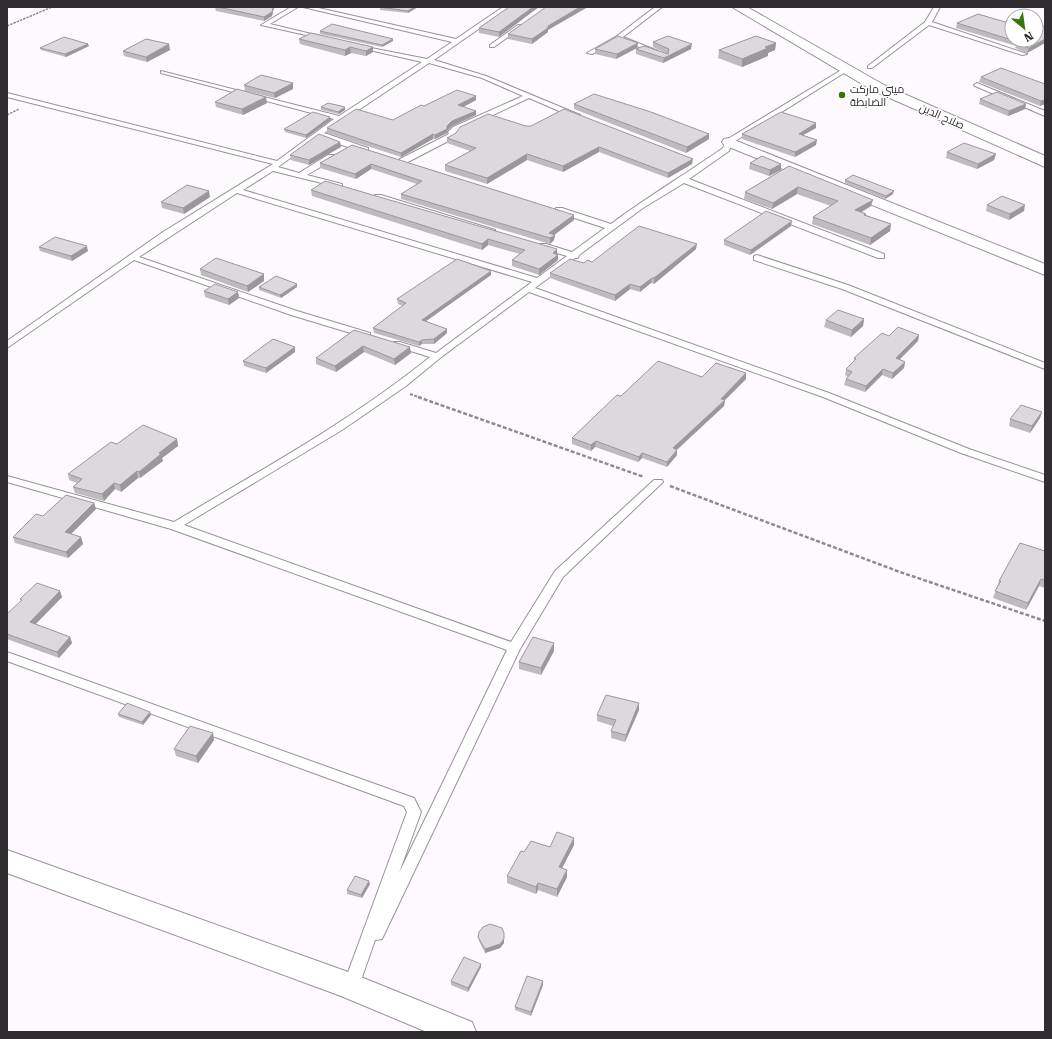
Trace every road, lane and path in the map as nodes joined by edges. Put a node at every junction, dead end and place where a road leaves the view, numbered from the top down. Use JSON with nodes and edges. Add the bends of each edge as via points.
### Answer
{"nodes":[{"id":1,"x":52,"y":7,"type":"edge"},
{"id":2,"x":295,"y":7,"type":"edge"},
{"id":3,"x":306,"y":7,"type":"edge"},
{"id":4,"x":490,"y":7,"type":"edge"},
{"id":5,"x":659,"y":7,"type":"edge"},
{"id":6,"x":738,"y":7,"type":"edge"},
{"id":7,"x":937,"y":7,"type":"edge"},
{"id":8,"x":505,"y":8,"type":"edge"},
{"id":9,"x":527,"y":21,"type":"edge"},
{"id":10,"x":928,"y":23,"type":"junction"},
{"id":11,"x":7,"y":26,"type":"edge"},
{"id":12,"x":619,"y":37,"type":"junction"},
{"id":13,"x":329,"y":40,"type":"edge"},
{"id":14,"x":457,"y":41,"type":"junction"},
{"id":15,"x":352,"y":45,"type":"edge"},
{"id":16,"x":492,"y":46,"type":"dead end"},
{"id":17,"x":590,"y":53,"type":"dead end"},
{"id":18,"x":1024,"y":54,"type":"edge"},
{"id":19,"x":666,"y":56,"type":"edge"},
{"id":20,"x":856,"y":59,"type":"dead end"},
{"id":21,"x":429,"y":61,"type":"junction"},
{"id":22,"x":870,"y":67,"type":"junction"},
{"id":23,"x":846,"y":70,"type":"junction"},
{"id":24,"x":163,"y":72,"type":"dead end"},
{"id":25,"x":884,"y":74,"type":"dead end"},
{"id":26,"x":977,"y":85,"type":"dead end"},
{"id":27,"x":913,"y":88,"type":"dead end"},
{"id":28,"x":7,"y":95,"type":"edge"},
{"id":29,"x":528,"y":96,"type":"junction"},
{"id":30,"x":1045,"y":114,"type":"edge"},
{"id":31,"x":582,"y":117,"type":"edge"},
{"id":32,"x":340,"y":118,"type":"junction"},
{"id":33,"x":318,"y":135,"type":"junction"},
{"id":34,"x":729,"y":142,"type":"junction"},
{"id":35,"x":1045,"y":148,"type":"edge"},
{"id":36,"x":377,"y":154,"type":"edge"},
{"id":37,"x":1045,"y":162,"type":"edge"},
{"id":38,"x":275,"y":166,"type":"junction"},
{"id":39,"x":418,"y":166,"type":"edge"},
{"id":40,"x":301,"y":176,"type":"junction"},
{"id":41,"x":683,"y":180,"type":"junction"},
{"id":42,"x":346,"y":188,"type":"edge"},
{"id":43,"x":236,"y":190,"type":"junction"},
{"id":44,"x":369,"y":194,"type":"edge"},
{"id":45,"x":552,"y":208,"type":"edge"},
{"id":46,"x":612,"y":227,"type":"junction"},
{"id":47,"x":503,"y":233,"type":"edge"},
{"id":48,"x":532,"y":242,"type":"edge"},
{"id":49,"x":575,"y":256,"type":"junction"},
{"id":50,"x":881,"y":256,"type":"dead end"},
{"id":51,"x":132,"y":257,"type":"junction"},
{"id":52,"x":757,"y":258,"type":"dead end"},
{"id":53,"x":1045,"y":270,"type":"edge"},
{"id":54,"x":539,"y":281,"type":"junction"},
{"id":55,"x":529,"y":289,"type":"junction"},
{"id":56,"x":376,"y":338,"type":"edge"},
{"id":57,"x":392,"y":342,"type":"edge"},
{"id":58,"x":7,"y":345,"type":"edge"},
{"id":59,"x":437,"y":356,"type":"junction"},
{"id":60,"x":1045,"y":366,"type":"edge"},
{"id":61,"x":402,"y":384,"type":"junction"},
{"id":62,"x":7,"y":479,"type":"edge"},
{"id":63,"x":1045,"y":479,"type":"edge"},
{"id":64,"x":658,"y":482,"type":"junction"},
{"id":65,"x":175,"y":526,"type":"junction"},
{"id":66,"x":1045,"y":621,"type":"edge"},
{"id":67,"x":514,"y":648,"type":"junction"},
{"id":68,"x":7,"y":656,"type":"edge"},
{"id":69,"x":7,"y":861,"type":"edge"},
{"id":70,"x":352,"y":986,"type":"junction"},
{"id":71,"x":461,"y":1032,"type":"edge"}],
"edges":[{"from":1,"to":11,"type":"path"},
{"from":2,"to":13,"type":"lane","via":[[264,25]]},
{"from":3,"to":14,"type":"lane"},
{"from":4,"to":8,"type":"lane"},
{"from":5,"to":12,"type":"lane"},
{"from":6,"to":23,"type":"highway","name":"صلاح الدين"},
{"from":7,"to":10,"type":"lane"},
{"from":8,"to":14,"type":"lane"},
{"from":9,"to":16,"type":"lane"},
{"from":10,"to":18,"type":"lane"},
{"from":10,"to":22,"type":"lane"},
{"from":12,"to":17,"type":"lane"},
{"from":12,"to":19,"type":"lane"},
{"from":14,"to":21,"type":"lane"},
{"from":15,"to":21,"type":"lane"},
{"from":20,"to":22,"type":"highway"},
{"from":21,"to":29,"type":"lane","via":[[484,77]]},
{"from":21,"to":32,"type":"lane"},
{"from":22,"to":25,"type":"highway"},
{"from":23,"to":34,"type":"lane"},
{"from":23,"to":37,"type":"highway","name":"صلاح الدين","via":[[879,88]]},
{"from":24,"to":32,"type":"lane"},
{"from":26,"to":30,"type":"lane"},
{"from":27,"to":35,"type":"highway","name":"صلاح الدين","via":[[956,110]]},
{"from":28,"to":38,"type":"lane"},
{"from":29,"to":31,"type":"lane"},
{"from":29,"to":39,"type":"lane","via":[[456,129],[452,132],[453,135],[400,160]]},
{"from":32,"to":33,"type":"lane"},
{"from":33,"to":36,"type":"lane"},
{"from":33,"to":38,"type":"lane"},
{"from":33,"to":40,"type":"lane","via":[[350,146]]},
{"from":34,"to":41,"type":"lane","via":[[726,149],[702,162]]},
{"from":34,"to":53,"type":"street"},
{"from":38,"to":40,"type":"lane"},
{"from":38,"to":43,"type":"lane"},
{"from":40,"to":42,"type":"lane"},
{"from":41,"to":46,"type":"lane","via":[[640,206]]},
{"from":41,"to":50,"type":"lane"},
{"from":43,"to":51,"type":"lane"},
{"from":43,"to":54,"type":"lane"},
{"from":44,"to":47,"type":"lane"},
{"from":45,"to":46,"type":"lane"},
{"from":46,"to":49,"type":"lane"},
{"from":48,"to":49,"type":"lane"},
{"from":49,"to":54,"type":"lane"},
{"from":51,"to":56,"type":"lane","via":[[294,313]]},
{"from":51,"to":58,"type":"lane"},
{"from":52,"to":60,"type":"lane","via":[[845,287]]},
{"from":54,"to":55,"type":"lane"},
{"from":55,"to":59,"type":"lane"},
{"from":55,"to":63,"type":"lane","via":[[818,392],[966,451]]},
{"from":57,"to":59,"type":"lane"},
{"from":59,"to":61,"type":"lane"},
{"from":61,"to":64,"type":"path","via":[[411,395]]},
{"from":61,"to":65,"type":"lane","via":[[338,428]]},
{"from":62,"to":65,"type":"lane"},
{"from":64,"to":66,"type":"path","via":[[900,572]]},
{"from":64,"to":67,"type":"lane","via":[[558,574]]},
{"from":65,"to":67,"type":"lane"},
{"from":67,"to":70,"type":"lane"},
{"from":68,"to":70,"type":"lane","via":[[409,802],[414,812]]},
{"from":69,"to":70,"type":"street"},
{"from":70,"to":71,"type":"street"}]}
